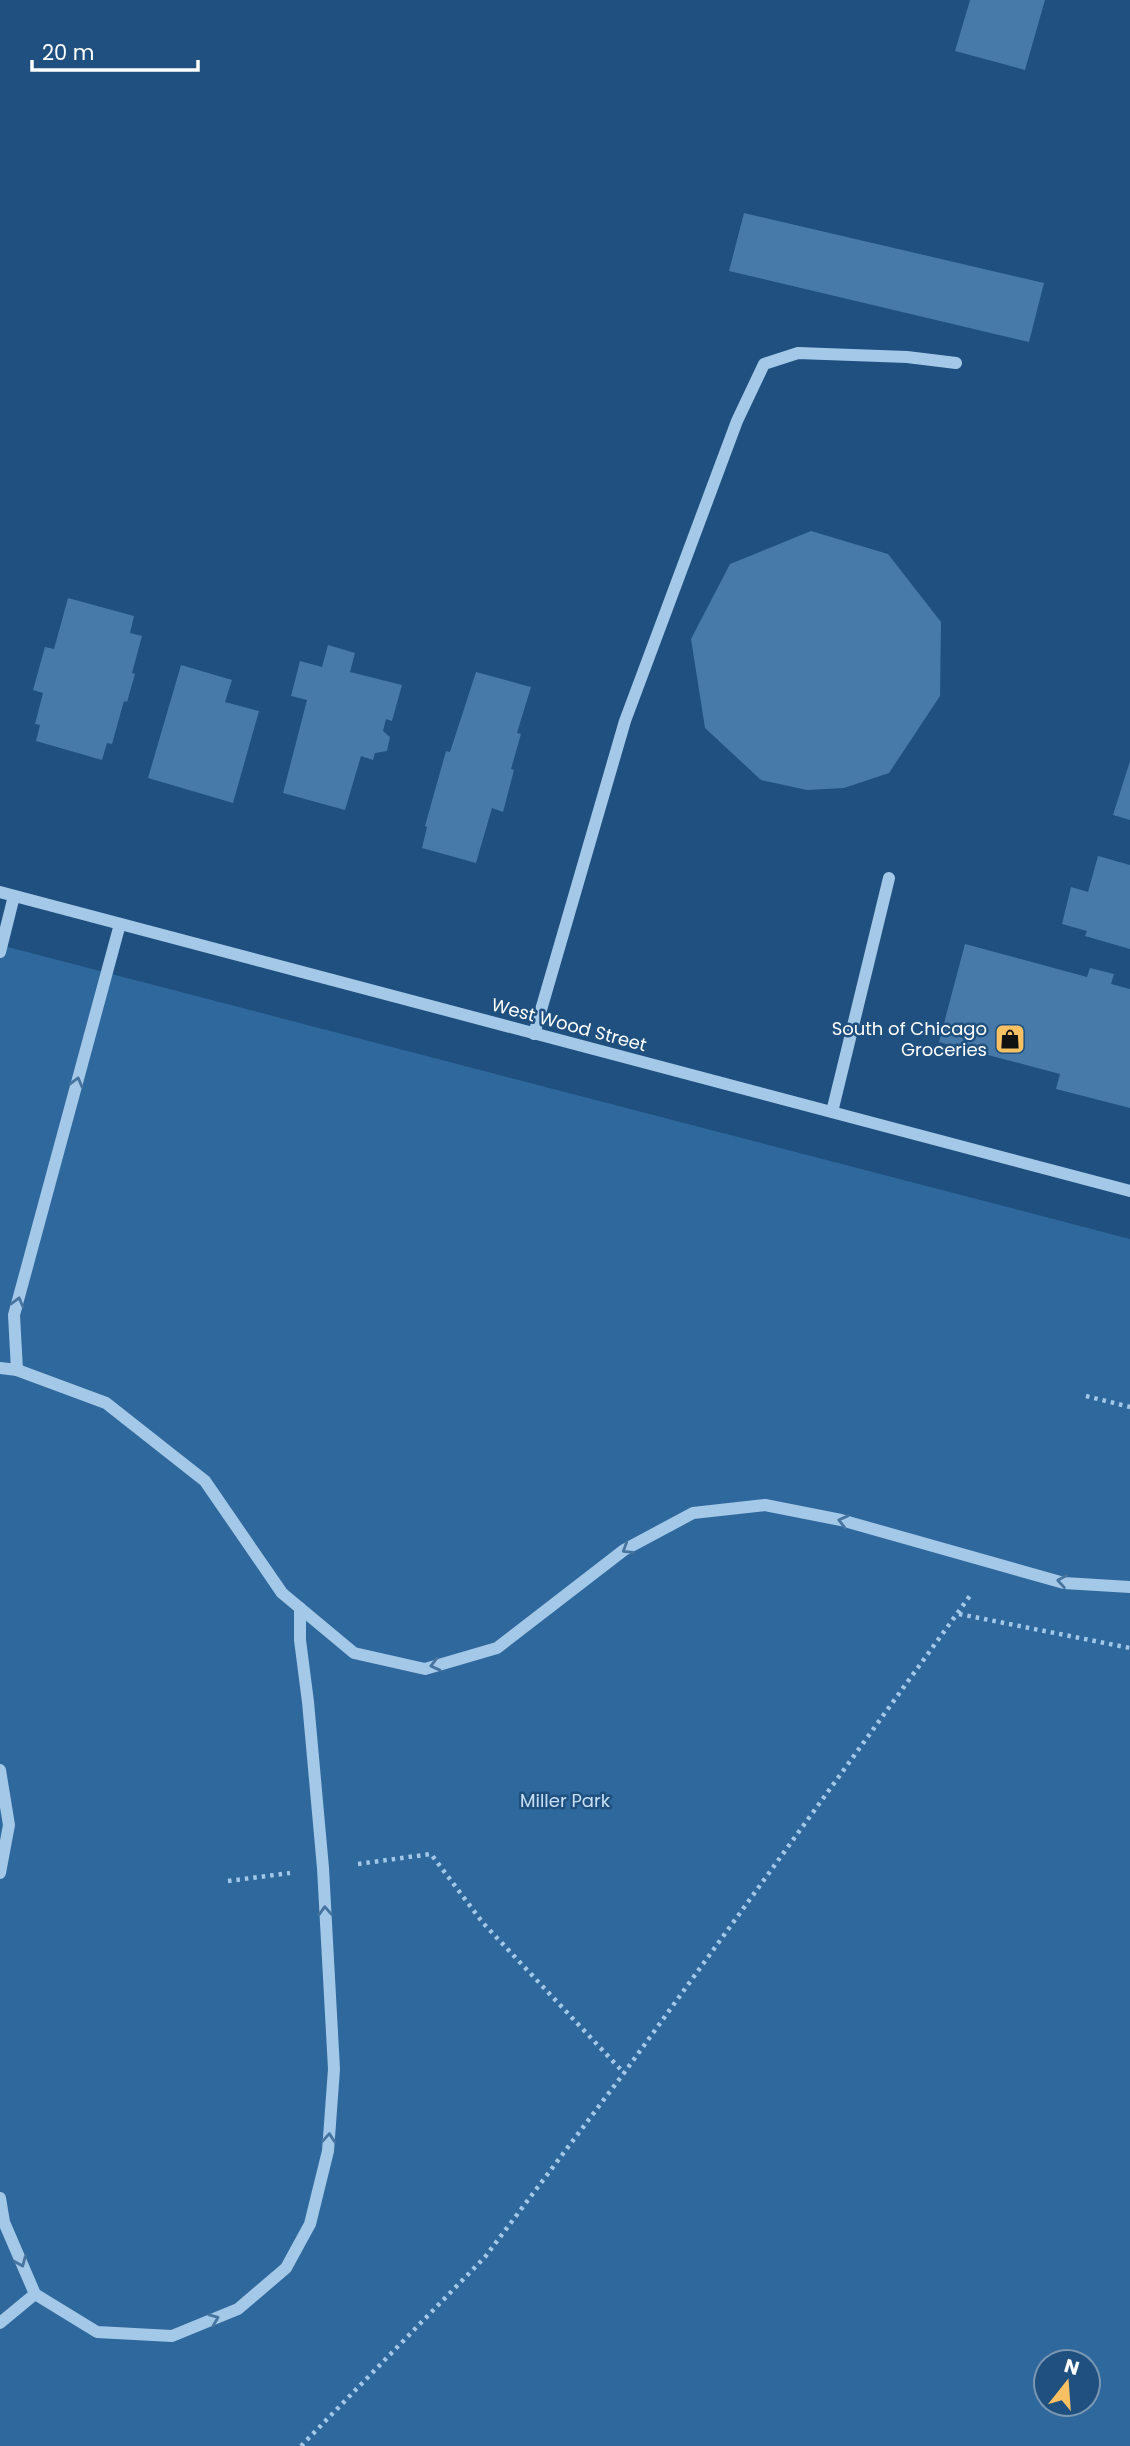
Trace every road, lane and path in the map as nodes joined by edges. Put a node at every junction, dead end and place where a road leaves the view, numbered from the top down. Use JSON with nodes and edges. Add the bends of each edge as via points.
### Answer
{"nodes":[{"id":1,"x":956,"y":363,"type":"dead end"},
{"id":2,"x":889,"y":878,"type":"dead end"},
{"id":3,"x":0,"y":892,"type":"edge"},
{"id":4,"x":14,"y":896,"type":"junction"},
{"id":5,"x":120,"y":924,"type":"junction"},
{"id":6,"x":0,"y":952,"type":"edge"},
{"id":7,"x":534,"y":1034,"type":"junction"},
{"id":8,"x":832,"y":1112,"type":"junction"},
{"id":9,"x":1130,"y":1191,"type":"edge"},
{"id":10,"x":0,"y":1368,"type":"edge"},
{"id":11,"x":17,"y":1370,"type":"junction"},
{"id":12,"x":1086,"y":1396,"type":"dead end"},
{"id":13,"x":1130,"y":1407,"type":"edge"},
{"id":14,"x":1130,"y":1587,"type":"edge"},
{"id":15,"x":300,"y":1608,"type":"junction"},
{"id":16,"x":1130,"y":1648,"type":"edge"},
{"id":17,"x":0,"y":1770,"type":"edge"},
{"id":18,"x":323,"y":1868,"type":"junction"},
{"id":19,"x":0,"y":1872,"type":"edge"},
{"id":20,"x":228,"y":1881,"type":"dead end"},
{"id":21,"x":624,"y":2073,"type":"junction"},
{"id":22,"x":0,"y":2198,"type":"edge"},
{"id":23,"x":35,"y":2294,"type":"junction"},
{"id":24,"x":0,"y":2323,"type":"edge"},
{"id":25,"x":301,"y":2446,"type":"edge"}],
"edges":[{"from":1,"to":7,"type":"street","via":[[798,353],[764,364],[737,421],[625,721]]},
{"from":2,"to":8,"type":"street"},
{"from":3,"to":4,"type":"street","name":"West Wood Street"},
{"from":4,"to":5,"type":"street","name":"West Wood Street"},
{"from":4,"to":6,"type":"street"},
{"from":5,"to":7,"type":"street","name":"West Wood Street"},
{"from":11,"to":5,"type":"street","one_way":true,"via":[[14,1315]]},
{"from":7,"to":8,"type":"street","name":"West Wood Street"},
{"from":8,"to":9,"type":"street","name":"West Wood Street"},
{"from":10,"to":11,"type":"street"},
{"from":11,"to":15,"type":"street","via":[[106,1403],[205,1481],[282,1593]]},
{"from":12,"to":13,"type":"path"},
{"from":14,"to":15,"type":"street","one_way":true,"via":[[1064,1583],[841,1520],[765,1505],[693,1513],[624,1550],[497,1648],[425,1669],[354,1653]]},
{"from":15,"to":18,"type":"street"},
{"from":16,"to":21,"type":"path","via":[[959,1614]]},
{"from":17,"to":19,"type":"street","via":[[9,1825]]},
{"from":18,"to":20,"type":"path"},
{"from":18,"to":21,"type":"path","via":[[431,1854],[483,1923]]},
{"from":23,"to":18,"type":"street","one_way":true,"via":[[97,2332],[172,2336],[239,2309],[286,2268],[310,2224],[328,2151],[334,2070]]},
{"from":21,"to":25,"type":"path","via":[[485,2257]]},
{"from":22,"to":23,"type":"street","one_way":true,"via":[[4,2222]]},
{"from":23,"to":24,"type":"street"}]}
